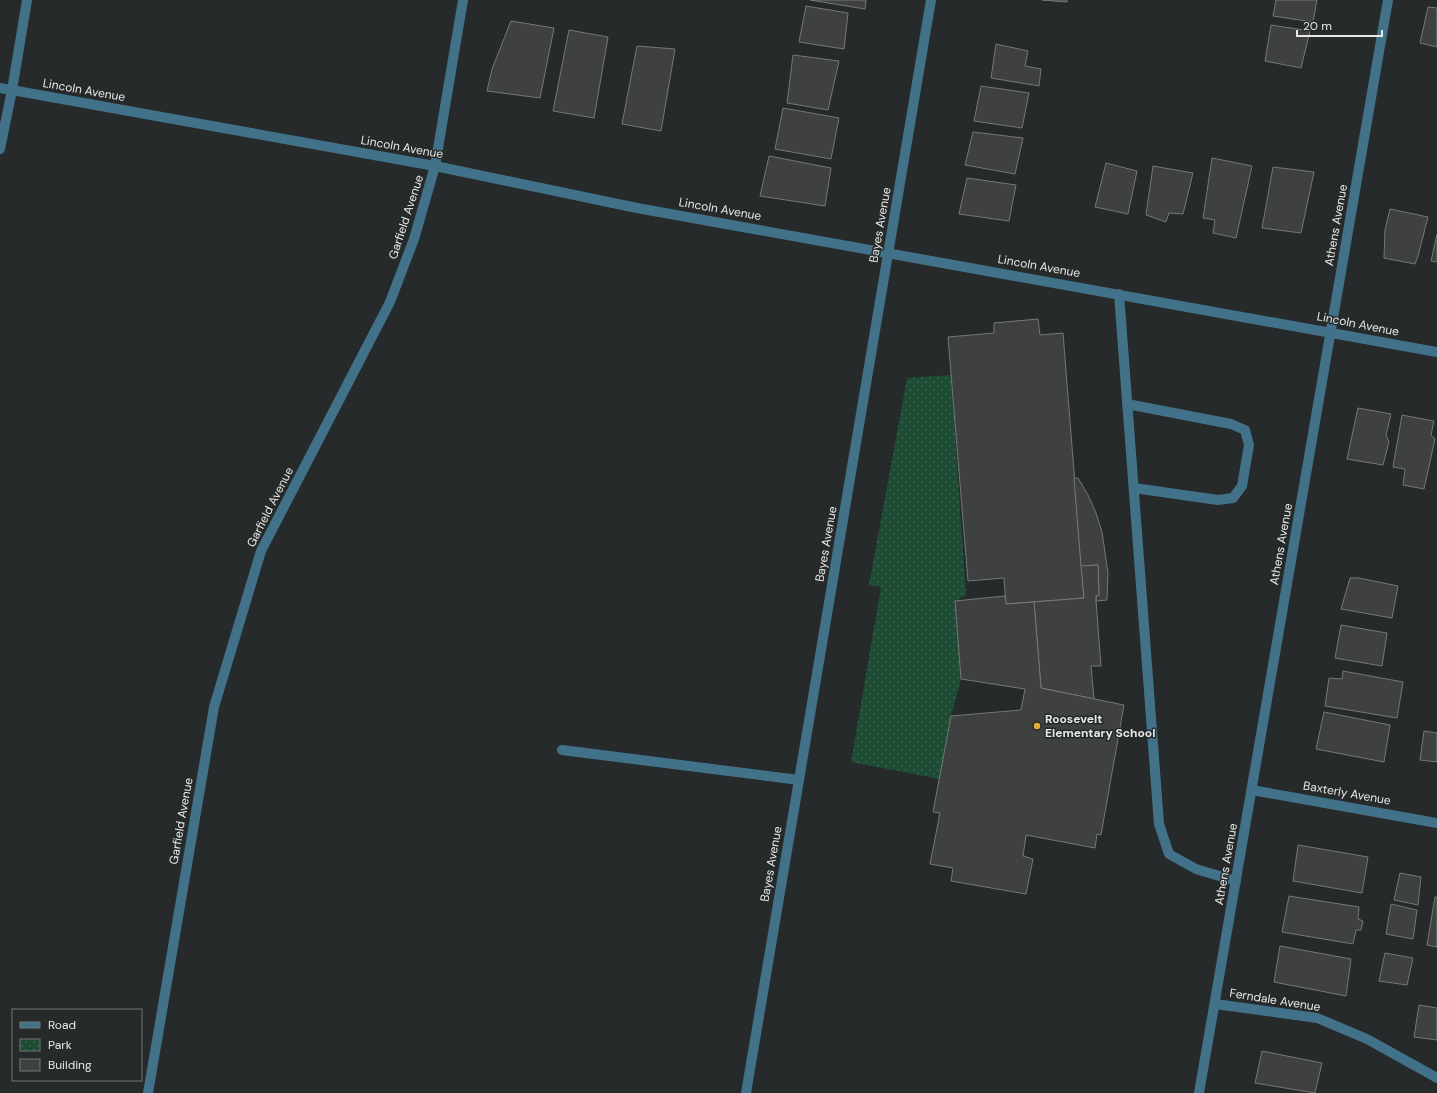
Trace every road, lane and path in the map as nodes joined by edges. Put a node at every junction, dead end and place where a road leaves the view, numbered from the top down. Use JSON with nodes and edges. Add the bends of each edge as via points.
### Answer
{"nodes":[{"id":1,"x":27,"y":0,"type":"edge"},
{"id":2,"x":463,"y":0,"type":"edge"},
{"id":3,"x":931,"y":0,"type":"edge"},
{"id":4,"x":1388,"y":0,"type":"edge"},
{"id":5,"x":0,"y":88,"type":"edge"},
{"id":6,"x":12,"y":90,"type":"junction"},
{"id":7,"x":0,"y":149,"type":"edge"},
{"id":8,"x":435,"y":166,"type":"junction"},
{"id":9,"x":888,"y":252,"type":"junction"},
{"id":10,"x":1119,"y":294,"type":"junction"},
{"id":11,"x":1331,"y":332,"type":"junction"},
{"id":12,"x":1437,"y":352,"type":"edge"},
{"id":13,"x":1127,"y":404,"type":"junction"},
{"id":14,"x":1134,"y":488,"type":"junction"},
{"id":15,"x":562,"y":750,"type":"dead end"},
{"id":16,"x":799,"y":780,"type":"junction"},
{"id":17,"x":1252,"y":790,"type":"junction"},
{"id":18,"x":1437,"y":822,"type":"edge"},
{"id":19,"x":1236,"y":881,"type":"junction"},
{"id":20,"x":1214,"y":1004,"type":"junction"},
{"id":21,"x":1437,"y":1078,"type":"edge"},
{"id":22,"x":148,"y":1093,"type":"edge"},
{"id":23,"x":746,"y":1093,"type":"edge"},
{"id":24,"x":1199,"y":1093,"type":"edge"}],
"edges":[{"from":1,"to":6,"type":"street"},
{"from":2,"to":8,"type":"street","name":"Garfield Avenue"},
{"from":3,"to":9,"type":"street","name":"Bayes Avenue"},
{"from":4,"to":11,"type":"street","name":"Athens Avenue"},
{"from":5,"to":6,"type":"street","name":"Lincoln Avenue"},
{"from":6,"to":7,"type":"street"},
{"from":6,"to":8,"type":"street","name":"Lincoln Avenue"},
{"from":8,"to":9,"type":"street","name":"Lincoln Avenue","via":[[637,208]]},
{"from":8,"to":22,"type":"street","name":"Garfield Avenue","via":[[414,239],[390,302],[261,551],[214,707]]},
{"from":9,"to":10,"type":"street","name":"Lincoln Avenue"},
{"from":9,"to":16,"type":"street","name":"Bayes Avenue"},
{"from":10,"to":11,"type":"street","name":"Lincoln Avenue"},
{"from":10,"to":13,"type":"street"},
{"from":11,"to":12,"type":"street","name":"Lincoln Avenue"},
{"from":11,"to":17,"type":"street","name":"Athens Avenue"},
{"from":13,"to":14,"type":"street"},
{"from":13,"to":14,"type":"street","via":[[1231,424],[1245,430],[1249,445],[1242,486],[1233,498],[1218,500]]},
{"from":14,"to":19,"type":"street","via":[[1159,824],[1170,854],[1196,869]]},
{"from":15,"to":16,"type":"street"},
{"from":16,"to":23,"type":"street","name":"Bayes Avenue"},
{"from":17,"to":18,"type":"street","name":"Baxterly Avenue"},
{"from":17,"to":19,"type":"street","name":"Athens Avenue"},
{"from":19,"to":20,"type":"street","name":"Athens Avenue"},
{"from":20,"to":21,"type":"street","name":"Ferndale Avenue","via":[[1317,1018],[1367,1040]]},
{"from":20,"to":24,"type":"street","name":"Athens Avenue"}]}
